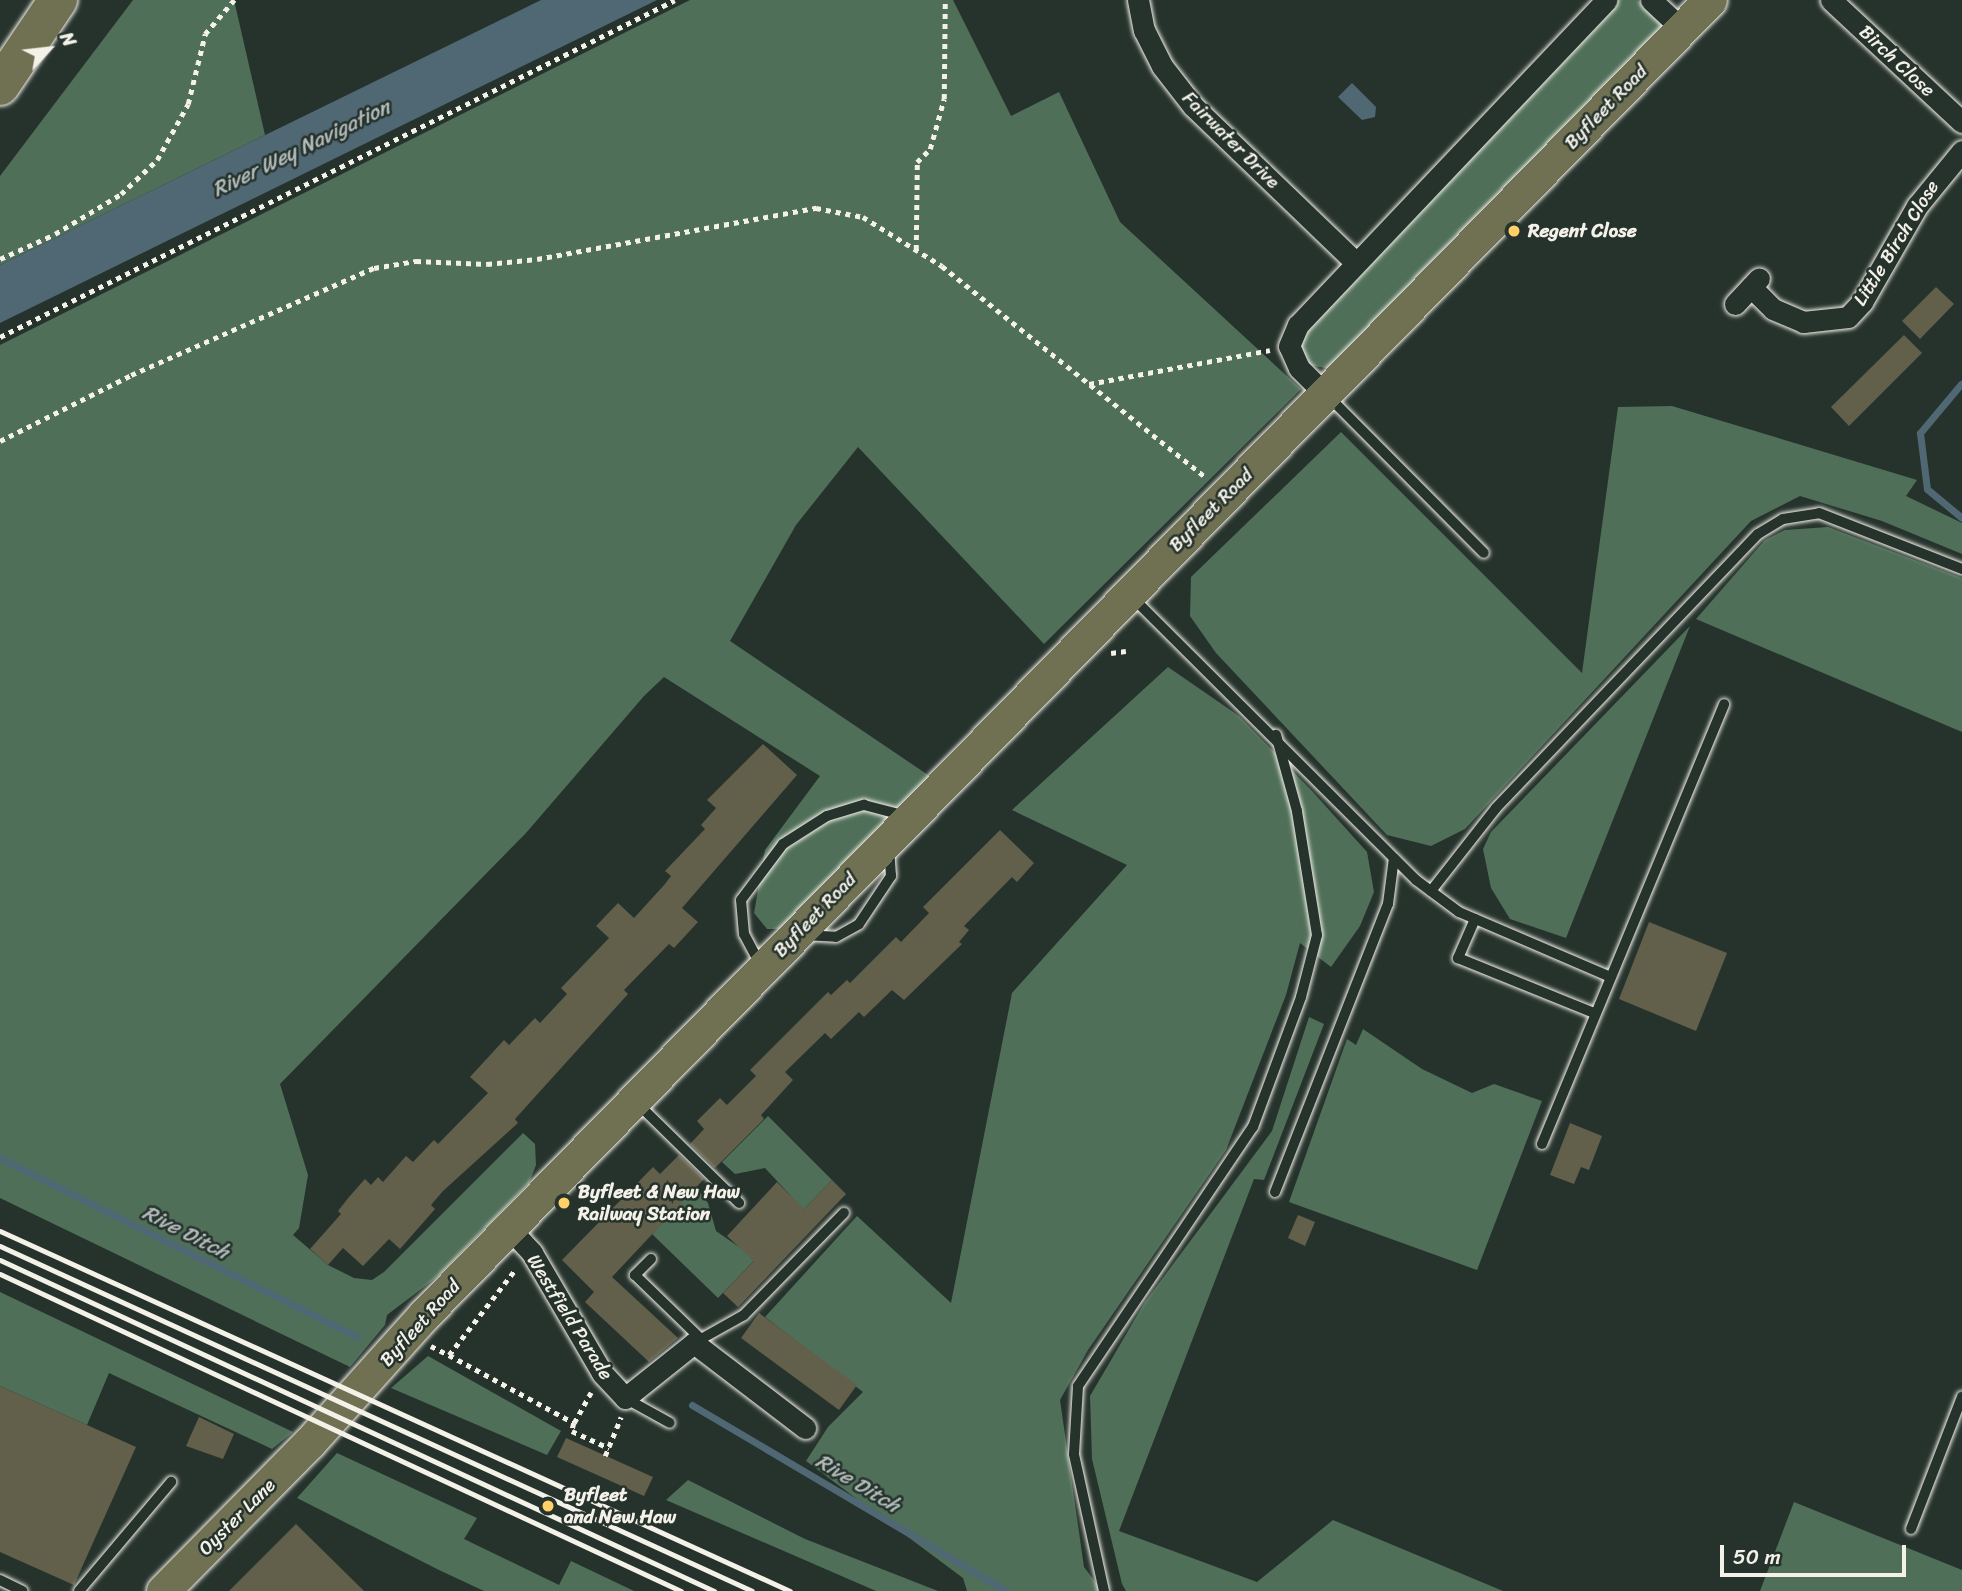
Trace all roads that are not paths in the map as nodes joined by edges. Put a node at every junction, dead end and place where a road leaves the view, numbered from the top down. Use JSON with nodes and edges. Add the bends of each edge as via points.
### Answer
{"nodes":[{"id":1,"x":58,"y":0,"type":"edge"},
{"id":2,"x":1138,"y":0,"type":"edge"},
{"id":3,"x":1606,"y":0,"type":"edge"},
{"id":4,"x":1650,"y":0,"type":"edge"},
{"id":5,"x":1710,"y":0,"type":"edge"},
{"id":6,"x":1831,"y":0,"type":"edge"},
{"id":7,"x":1682,"y":29,"type":"junction"},
{"id":8,"x":0,"y":86,"type":"edge"},
{"id":9,"x":1962,"y":122,"type":"edge"},
{"id":10,"x":1962,"y":151,"type":"edge"},
{"id":11,"x":1354,"y":261,"type":"junction"},
{"id":12,"x":1735,"y":304,"type":"dead end"},
{"id":13,"x":1325,"y":394,"type":"junction"},
{"id":14,"x":1484,"y":553,"type":"dead end"},
{"id":15,"x":1962,"y":569,"type":"edge"},
{"id":16,"x":1129,"y":594,"type":"junction"},
{"id":17,"x":1724,"y":704,"type":"dead end"},
{"id":18,"x":1276,"y":735,"type":"junction"},
{"id":19,"x":900,"y":828,"type":"junction"},
{"id":20,"x":1394,"y":858,"type":"junction"},
{"id":21,"x":1431,"y":891,"type":"junction"},
{"id":22,"x":1475,"y":919,"type":"junction"},
{"id":23,"x":763,"y":969,"type":"junction"},
{"id":24,"x":1608,"y":976,"type":"junction"},
{"id":25,"x":1594,"y":1013,"type":"junction"},
{"id":26,"x":635,"y":1101,"type":"junction"},
{"id":27,"x":1542,"y":1144,"type":"dead end"},
{"id":28,"x":1275,"y":1192,"type":"dead end"},
{"id":29,"x":739,"y":1203,"type":"dead end"},
{"id":30,"x":844,"y":1213,"type":"dead end"},
{"id":31,"x":509,"y":1228,"type":"junction"},
{"id":32,"x":651,"y":1259,"type":"dead end"},
{"id":33,"x":698,"y":1341,"type":"junction"},
{"id":34,"x":1962,"y":1397,"type":"edge"},
{"id":35,"x":626,"y":1399,"type":"junction"},
{"id":36,"x":670,"y":1423,"type":"dead end"},
{"id":37,"x":805,"y":1428,"type":"dead end"},
{"id":38,"x":310,"y":1442,"type":"joint"},
{"id":39,"x":172,"y":1482,"type":"dead end"},
{"id":40,"x":1911,"y":1529,"type":"dead end"},
{"id":41,"x":0,"y":1580,"type":"edge"},
{"id":42,"x":174,"y":1587,"type":"edge"},
{"id":43,"x":23,"y":1591,"type":"edge"},
{"id":44,"x":79,"y":1591,"type":"edge"},
{"id":45,"x":1104,"y":1591,"type":"edge"}],
"edges":[{"from":1,"to":8,"type":"highway"},
{"from":2,"to":11,"type":"street","name":"Fairwater Drive","via":[[1144,30],[1162,66],[1193,106]]},
{"from":3,"to":11,"type":"street"},
{"from":4,"to":7,"type":"street"},
{"from":5,"to":7,"type":"main road","name":"Byfleet Road"},
{"from":6,"to":9,"type":"street","name":"Birch Close"},
{"from":7,"to":13,"type":"main road","name":"Byfleet Road"},
{"from":10,"to":12,"type":"street","name":"Little Birch Close","via":[[1917,206],[1848,317],[1803,322],[1773,309],[1756,282]]},
{"from":11,"to":13,"type":"street","via":[[1298,325],[1289,346],[1299,368]]},
{"from":13,"to":14,"type":"lane"},
{"from":13,"to":16,"type":"main road","name":"Byfleet Road"},
{"from":15,"to":21,"type":"lane","via":[[1819,513],[1775,524],[1730,563],[1496,807]]},
{"from":16,"to":18,"type":"lane"},
{"from":16,"to":19,"type":"main road","name":"Byfleet Road"},
{"from":17,"to":24,"type":"lane"},
{"from":18,"to":20,"type":"lane"},
{"from":18,"to":45,"type":"lane","via":[[1297,811],[1317,935],[1301,997],[1252,1127],[1078,1386],[1074,1454]]},
{"from":19,"to":23,"type":"main road","name":"Byfleet Road"},
{"from":19,"to":23,"type":"lane","via":[[864,805],[827,816],[783,844],[741,900],[744,934]]},
{"from":20,"to":21,"type":"lane"},
{"from":20,"to":28,"type":"lane","via":[[1388,904]]},
{"from":21,"to":22,"type":"lane"},
{"from":22,"to":24,"type":"lane"},
{"from":22,"to":25,"type":"lane","via":[[1458,958]]},
{"from":23,"to":26,"type":"main road","name":"Byfleet Road"},
{"from":24,"to":25,"type":"lane"},
{"from":25,"to":27,"type":"lane"},
{"from":26,"to":29,"type":"lane"},
{"from":26,"to":31,"type":"main road","name":"Byfleet Road"},
{"from":30,"to":33,"type":"lane","via":[[744,1315]]},
{"from":31,"to":35,"type":"street","name":"Westfield Parade","via":[[532,1253],[602,1373]]},
{"from":31,"to":38,"type":"main road","name":"Byfleet Road"},
{"from":32,"to":33,"type":"lane","via":[[635,1275]]},
{"from":33,"to":35,"type":"street"},
{"from":33,"to":37,"type":"street"},
{"from":34,"to":40,"type":"lane"},
{"from":35,"to":36,"type":"lane","name":"Westfield Parade"},
{"from":38,"to":42,"type":"main road","name":"Oyster Lane"},
{"from":39,"to":44,"type":"lane"},
{"from":41,"to":43,"type":"lane"}]}
